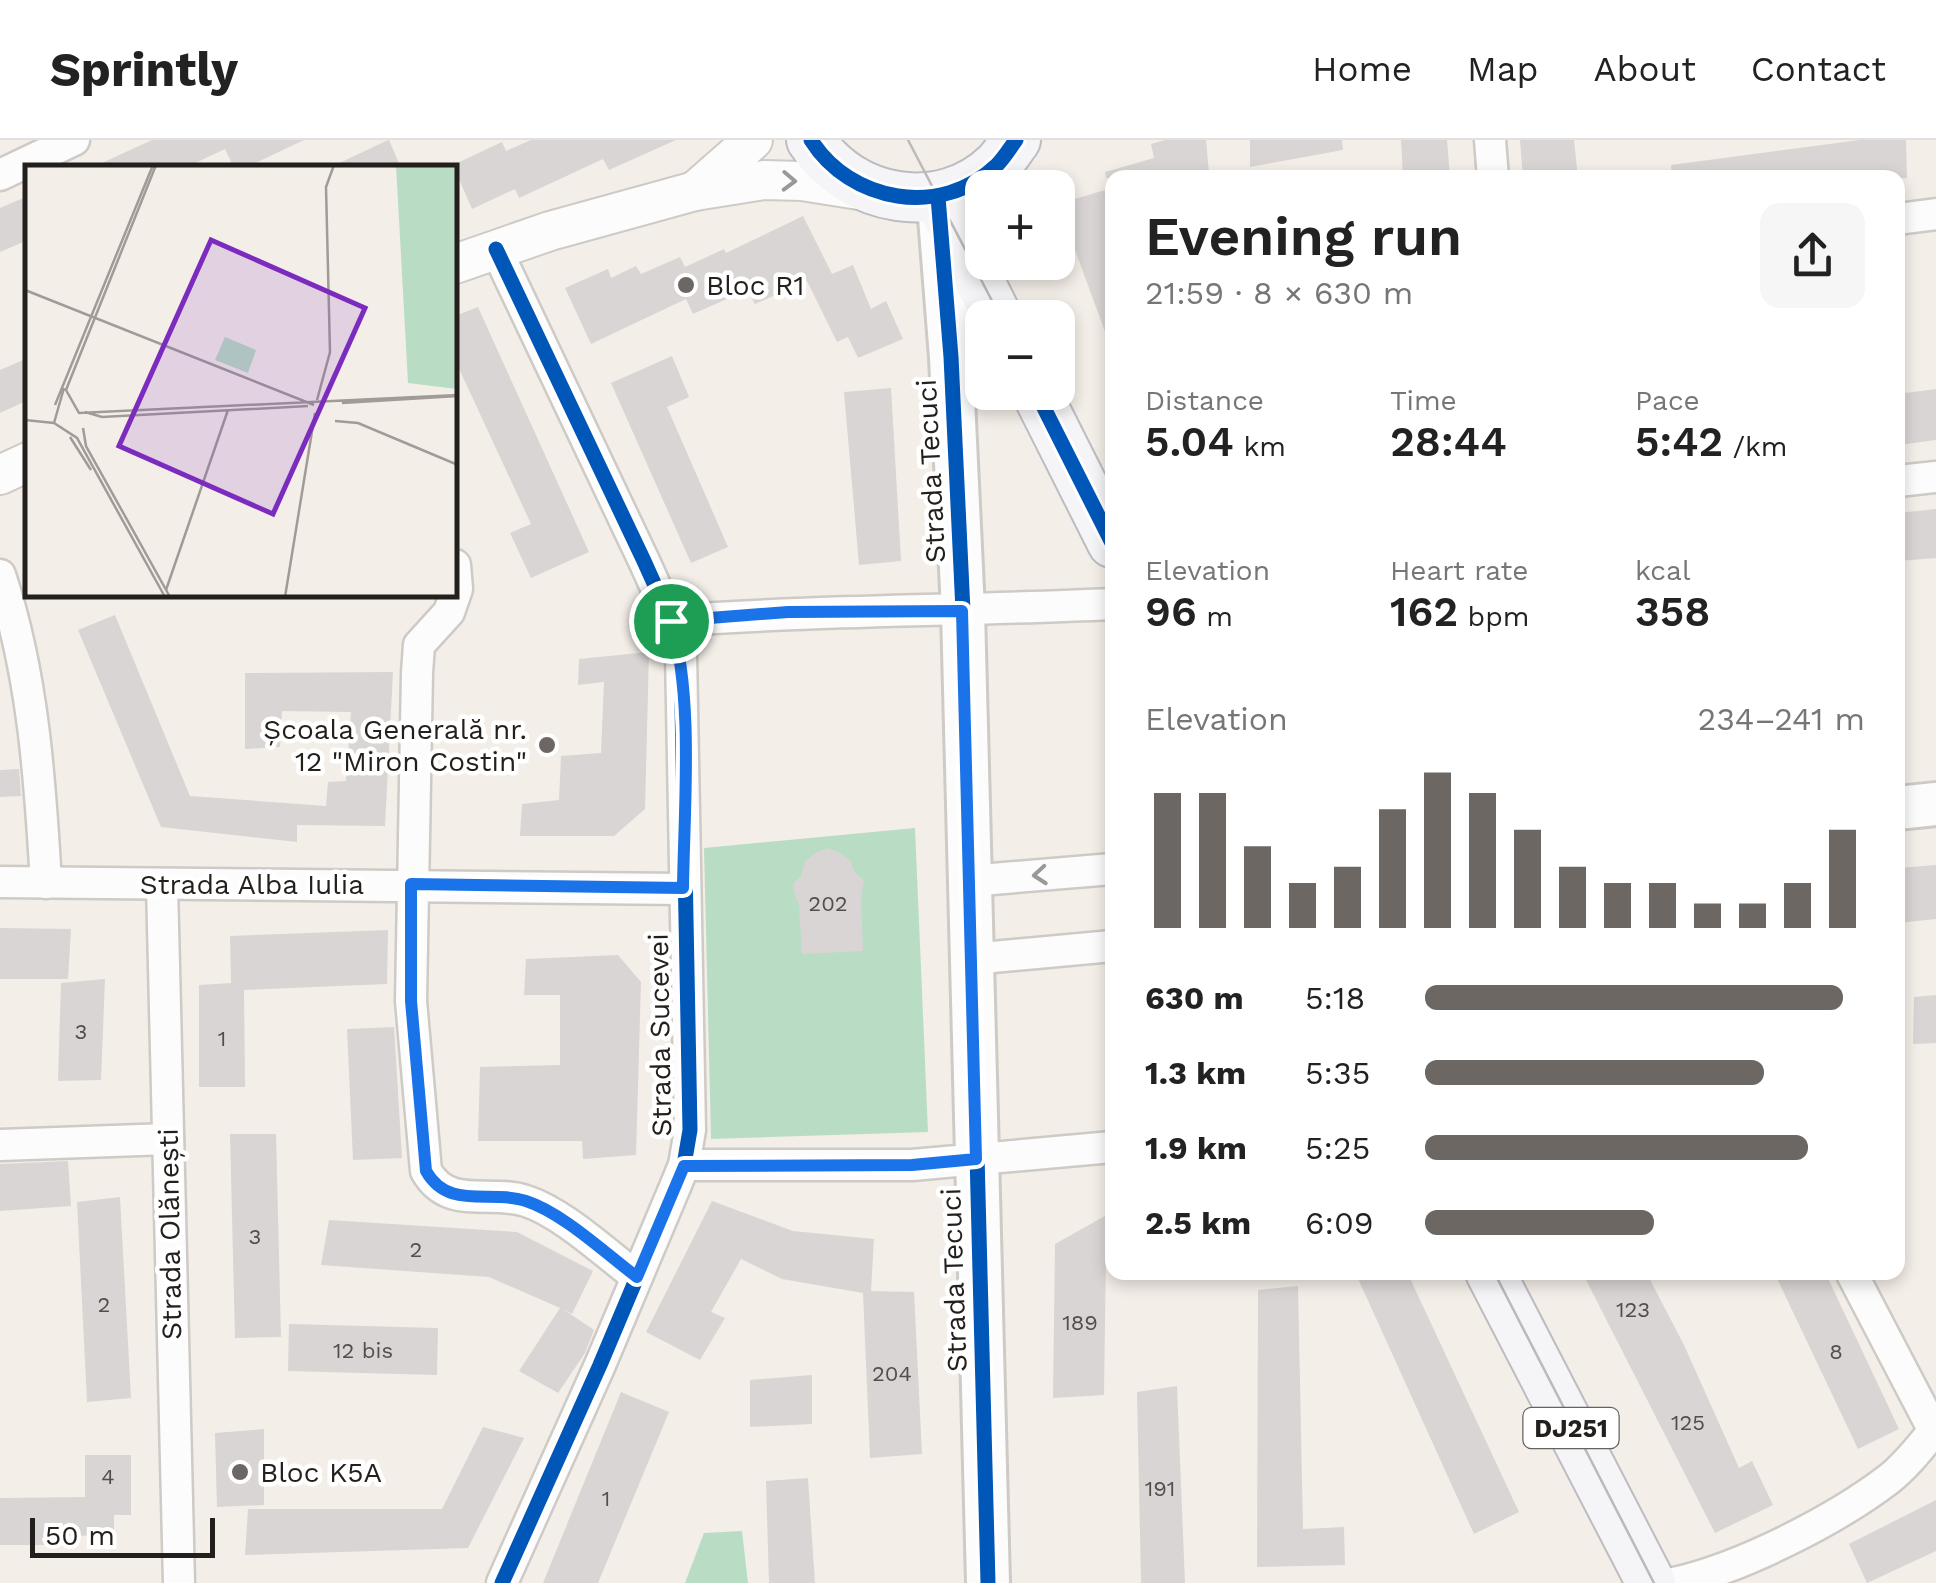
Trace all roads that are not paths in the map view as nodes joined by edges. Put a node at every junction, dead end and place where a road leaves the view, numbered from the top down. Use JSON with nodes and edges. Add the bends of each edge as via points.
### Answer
{"nodes":[{"id":1,"x":74,"y":140,"type":"edge"},
{"id":2,"x":753,"y":140,"type":"edge"},
{"id":3,"x":811,"y":140,"type":"edge"},
{"id":4,"x":1037,"y":140,"type":"edge"},
{"id":5,"x":1490,"y":140,"type":"edge"},
{"id":6,"x":1006,"y":152,"type":"edge"},
{"id":7,"x":1492,"y":170,"type":"edge"},
{"id":8,"x":0,"y":175,"type":"edge"},
{"id":9,"x":695,"y":191,"type":"junction"},
{"id":10,"x":882,"y":194,"type":"junction"},
{"id":11,"x":938,"y":197,"type":"junction"},
{"id":12,"x":1936,"y":214,"type":"edge"},
{"id":13,"x":1905,"y":217,"type":"edge"},
{"id":14,"x":496,"y":249,"type":"junction"},
{"id":15,"x":458,"y":263,"type":"edge"},
{"id":16,"x":989,"y":300,"type":"edge"},
{"id":17,"x":1045,"y":410,"type":"edge"},
{"id":18,"x":25,"y":463,"type":"edge"},
{"id":19,"x":0,"y":475,"type":"edge"},
{"id":20,"x":1936,"y":478,"type":"edge"},
{"id":21,"x":1905,"y":481,"type":"edge"},
{"id":22,"x":1105,"y":529,"type":"edge"},
{"id":23,"x":0,"y":575,"type":"edge"},
{"id":24,"x":454,"y":598,"type":"edge"},
{"id":25,"x":1105,"y":604,"type":"edge"},
{"id":26,"x":962,"y":611,"type":"junction"},
{"id":27,"x":671,"y":621,"type":"junction"},
{"id":28,"x":1936,"y":804,"type":"edge"},
{"id":29,"x":1905,"y":807,"type":"edge"},
{"id":30,"x":1105,"y":870,"type":"edge"},
{"id":31,"x":968,"y":881,"type":"junction"},
{"id":32,"x":0,"y":882,"type":"edge"},
{"id":33,"x":46,"y":882,"type":"junction"},
{"id":34,"x":411,"y":884,"type":"junction"},
{"id":35,"x":162,"y":885,"type":"junction"},
{"id":36,"x":683,"y":888,"type":"junction"},
{"id":37,"x":1105,"y":947,"type":"edge"},
{"id":38,"x":972,"y":959,"type":"junction"},
{"id":39,"x":168,"y":1139,"type":"junction"},
{"id":40,"x":0,"y":1145,"type":"edge"},
{"id":41,"x":1105,"y":1147,"type":"edge"},
{"id":42,"x":976,"y":1159,"type":"junction"},
{"id":43,"x":684,"y":1166,"type":"junction"},
{"id":44,"x":637,"y":1277,"type":"junction"},
{"id":45,"x":1494,"y":1280,"type":"edge"},
{"id":46,"x":1855,"y":1280,"type":"edge"},
{"id":47,"x":1935,"y":1430,"type":"edge"},
{"id":48,"x":179,"y":1583,"type":"edge"},
{"id":49,"x":502,"y":1583,"type":"edge"},
{"id":50,"x":988,"y":1583,"type":"edge"},
{"id":51,"x":1652,"y":1583,"type":"edge"},
{"id":52,"x":1674,"y":1583,"type":"edge"}],
"edges":[{"from":1,"to":8,"type":"street"},
{"from":2,"to":9,"type":"street"},
{"from":3,"to":10,"type":"main road","via":[[849,180]]},
{"from":4,"to":6,"type":"street"},
{"from":5,"to":7,"type":"street"},
{"from":6,"to":11,"type":"main road","via":[[972,183]]},
{"from":9,"to":10,"type":"street","one_way":true,"via":[[802,180]]},
{"from":9,"to":14,"type":"street"},
{"from":10,"to":11,"type":"main road"},
{"from":11,"to":16,"type":"main road"},
{"from":11,"to":26,"type":"main road","name":"Strada Tecuci"},
{"from":12,"to":13,"type":"street"},
{"from":14,"to":15,"type":"street"},
{"from":14,"to":27,"type":"street","name":"Strada Sucevei"},
{"from":17,"to":22,"type":"main road"},
{"from":18,"to":19,"type":"street"},
{"from":20,"to":21,"type":"street"},
{"from":23,"to":33,"type":"street","via":[[17,626],[41,785]]},
{"from":24,"to":34,"type":"street","via":[[419,646]]},
{"from":25,"to":26,"type":"street"},
{"from":26,"to":27,"type":"street"},
{"from":26,"to":31,"type":"main road","name":"Strada Tecuci"},
{"from":27,"to":36,"type":"street","name":"Strada Sucevei","via":[[681,653]]},
{"from":28,"to":29,"type":"main road"},
{"from":30,"to":31,"type":"street","one_way":true},
{"from":31,"to":38,"type":"main road","name":"Strada Tecuci"},
{"from":32,"to":33,"type":"street","name":"Strada Alba Iulia"},
{"from":33,"to":35,"type":"street","name":"Strada Alba Iulia"},
{"from":34,"to":35,"type":"street","name":"Strada Alba Iulia"},
{"from":34,"to":36,"type":"street","name":"Strada Alba Iulia"},
{"from":34,"to":44,"type":"street","via":[[411,1001],[426,1171],[433,1184],[446,1193],[524,1200]]},
{"from":35,"to":39,"type":"street","name":"Strada Olănești"},
{"from":36,"to":43,"type":"street","name":"Strada Sucevei","via":[[690,1130]]},
{"from":37,"to":38,"type":"street"},
{"from":38,"to":42,"type":"main road","name":"Strada Tecuci"},
{"from":39,"to":40,"type":"street"},
{"from":39,"to":48,"type":"street","name":"Strada Olănești"},
{"from":41,"to":42,"type":"street"},
{"from":42,"to":43,"type":"street"},
{"from":42,"to":50,"type":"main road","name":"Strada Tecuci"},
{"from":43,"to":44,"type":"street","name":"Strada Sucevei"},
{"from":44,"to":49,"type":"street","name":"Strada Sucevei"},
{"from":45,"to":51,"type":"main road","number":"DJ251"},
{"from":46,"to":47,"type":"street"},
{"from":47,"to":52,"type":"street","via":[[1888,1479],[1824,1520]]}]}
